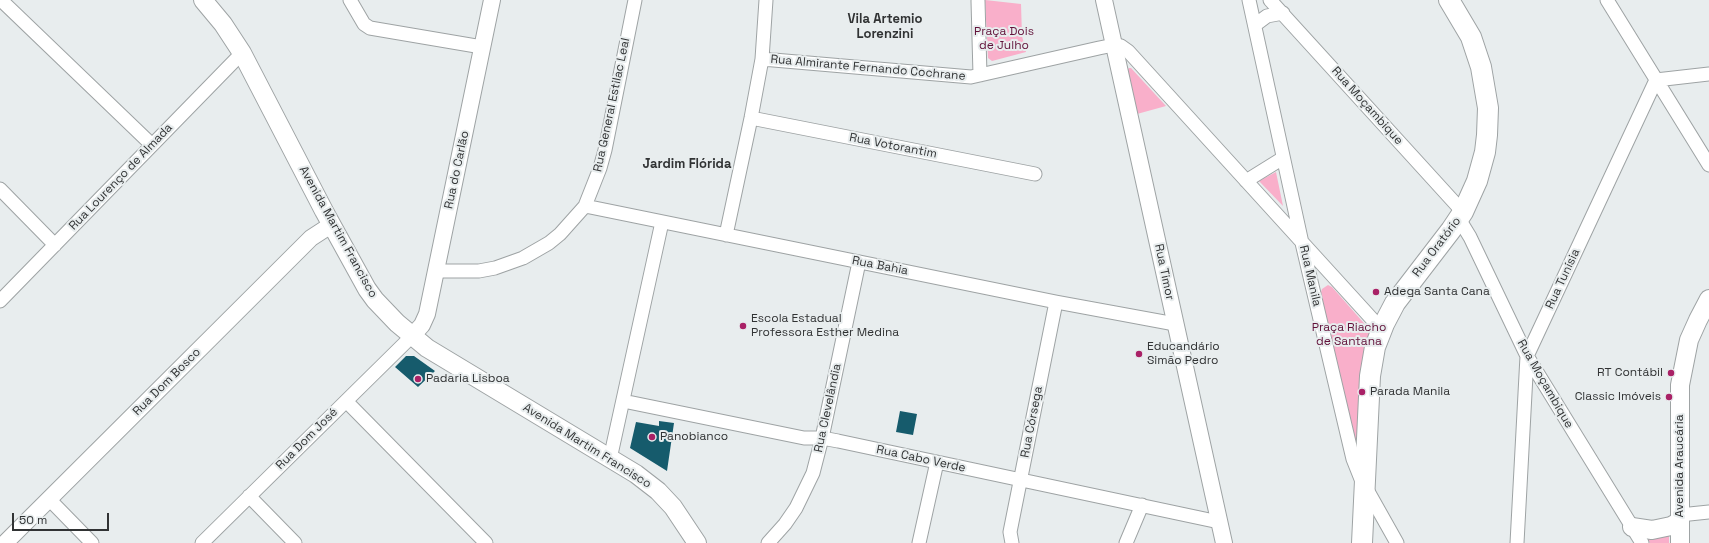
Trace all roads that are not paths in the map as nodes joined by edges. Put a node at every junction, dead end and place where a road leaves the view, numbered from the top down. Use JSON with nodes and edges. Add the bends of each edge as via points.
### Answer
{"nodes":[{"id":1,"x":1,"y":0,"type":"edge"},
{"id":2,"x":203,"y":0,"type":"edge"},
{"id":3,"x":350,"y":0,"type":"edge"},
{"id":4,"x":492,"y":0,"type":"edge"},
{"id":5,"x":635,"y":0,"type":"edge"},
{"id":6,"x":766,"y":0,"type":"edge"},
{"id":7,"x":1104,"y":0,"type":"edge"},
{"id":8,"x":1249,"y":0,"type":"edge"},
{"id":9,"x":1270,"y":0,"type":"edge"},
{"id":10,"x":1449,"y":0,"type":"edge"},
{"id":11,"x":1607,"y":0,"type":"edge"},
{"id":12,"x":978,"y":1,"type":"dead end"},
{"id":13,"x":1283,"y":13,"type":"junction"},
{"id":14,"x":1254,"y":25,"type":"junction"},
{"id":15,"x":1114,"y":45,"type":"junction"},
{"id":16,"x":482,"y":48,"type":"junction"},
{"id":17,"x":242,"y":53,"type":"junction"},
{"id":18,"x":762,"y":59,"type":"junction"},
{"id":19,"x":1709,"y":74,"type":"edge"},
{"id":20,"x":980,"y":75,"type":"junction"},
{"id":21,"x":1656,"y":80,"type":"junction"},
{"id":22,"x":751,"y":118,"type":"junction"},
{"id":23,"x":152,"y":145,"type":"junction"},
{"id":24,"x":1283,"y":158,"type":"junction"},
{"id":25,"x":1709,"y":165,"type":"edge"},
{"id":26,"x":1035,"y":174,"type":"dead end"},
{"id":27,"x":1246,"y":181,"type":"junction"},
{"id":28,"x":0,"y":189,"type":"edge"},
{"id":29,"x":585,"y":206,"type":"junction"},
{"id":30,"x":1461,"y":216,"type":"junction"},
{"id":31,"x":662,"y":222,"type":"junction"},
{"id":32,"x":331,"y":225,"type":"junction"},
{"id":33,"x":726,"y":235,"type":"junction"},
{"id":34,"x":1302,"y":243,"type":"junction"},
{"id":35,"x":55,"y":245,"type":"junction"},
{"id":36,"x":859,"y":262,"type":"junction"},
{"id":37,"x":436,"y":270,"type":"junction"},
{"id":38,"x":1709,"y":299,"type":"edge"},
{"id":39,"x":0,"y":301,"type":"edge"},
{"id":40,"x":1056,"y":302,"type":"junction"},
{"id":41,"x":1372,"y":319,"type":"dead end"},
{"id":42,"x":1175,"y":324,"type":"junction"},
{"id":43,"x":412,"y":336,"type":"junction"},
{"id":44,"x":1527,"y":356,"type":"junction"},
{"id":45,"x":346,"y":401,"type":"junction"},
{"id":46,"x":623,"y":401,"type":"junction"},
{"id":47,"x":822,"y":438,"type":"junction"},
{"id":48,"x":610,"y":458,"type":"junction"},
{"id":49,"x":937,"y":462,"type":"junction"},
{"id":50,"x":1021,"y":480,"type":"junction"},
{"id":51,"x":1365,"y":486,"type":"junction"},
{"id":52,"x":250,"y":496,"type":"junction"},
{"id":53,"x":49,"y":499,"type":"junction"},
{"id":54,"x":1142,"y":505,"type":"junction"},
{"id":55,"x":1709,"y":512,"type":"edge"},
{"id":56,"x":1680,"y":518,"type":"junction"},
{"id":57,"x":1219,"y":522,"type":"junction"},
{"id":58,"x":1632,"y":527,"type":"junction"},
{"id":59,"x":5,"y":543,"type":"edge"},
{"id":60,"x":92,"y":543,"type":"edge"},
{"id":61,"x":202,"y":543,"type":"edge"},
{"id":62,"x":295,"y":543,"type":"edge"},
{"id":63,"x":486,"y":543,"type":"edge"},
{"id":64,"x":697,"y":543,"type":"edge"},
{"id":65,"x":768,"y":543,"type":"edge"},
{"id":66,"x":919,"y":543,"type":"edge"},
{"id":67,"x":1012,"y":543,"type":"edge"},
{"id":68,"x":1126,"y":543,"type":"edge"},
{"id":69,"x":1224,"y":543,"type":"edge"},
{"id":70,"x":1362,"y":543,"type":"edge"},
{"id":71,"x":1397,"y":543,"type":"edge"},
{"id":72,"x":1517,"y":543,"type":"edge"},
{"id":73,"x":1642,"y":543,"type":"edge"},
{"id":74,"x":1680,"y":543,"type":"edge"}],
"edges":[{"from":1,"to":23,"type":"street"},
{"from":2,"to":17,"type":"main road","name":"Avenida Martim Francisco"},
{"from":3,"to":16,"type":"street","via":[[364,24],[370,28]]},
{"from":4,"to":16,"type":"street","name":"Rua do Carlão"},
{"from":5,"to":29,"type":"street","name":"Rua General Estilac Leal","via":[[605,150]]},
{"from":6,"to":18,"type":"street"},
{"from":7,"to":15,"type":"street","name":"Rua Timor"},
{"from":8,"to":14,"type":"street","name":"Rua Manila"},
{"from":9,"to":13,"type":"street","name":"Rua Moçambique"},
{"from":10,"to":30,"type":"main road","name":"Rua Oratório","via":[[1468,31],[1477,52],[1488,108],[1487,135],[1477,181]]},
{"from":11,"to":21,"type":"street"},
{"from":12,"to":20,"type":"street"},
{"from":13,"to":14,"type":"street","via":[[1267,16]]},
{"from":13,"to":30,"type":"street","name":"Rua Moçambique"},
{"from":14,"to":24,"type":"street","name":"Rua Manila"},
{"from":15,"to":20,"type":"street","name":"Rua Almirante Fernando Cochrane"},
{"from":15,"to":27,"type":"street","via":[[1122,46],[1128,52]]},
{"from":15,"to":42,"type":"street","name":"Rua Timor"},
{"from":16,"to":37,"type":"street","name":"Rua do Carlão"},
{"from":17,"to":23,"type":"street","name":"Rua Lourenço de Almada"},
{"from":17,"to":32,"type":"main road","name":"Avenida Martim Francisco"},
{"from":18,"to":20,"type":"street","name":"Rua Almirante Fernando Cochrane","via":[[964,77]]},
{"from":18,"to":22,"type":"street"},
{"from":19,"to":21,"type":"street"},
{"from":21,"to":25,"type":"street"},
{"from":21,"to":44,"type":"street","name":"Rua Tunísia"},
{"from":22,"to":26,"type":"street","name":"Rua Votorantim"},
{"from":22,"to":33,"type":"street"},
{"from":23,"to":35,"type":"street","name":"Rua Lourenço de Almada"},
{"from":24,"to":27,"type":"street"},
{"from":24,"to":34,"type":"street","name":"Rua Manila"},
{"from":27,"to":34,"type":"street"},
{"from":28,"to":35,"type":"street"},
{"from":29,"to":31,"type":"street","name":"Rua Bahia"},
{"from":29,"to":37,"type":"street","name":"Rua General Estilac Leal","via":[[560,234],[522,258],[479,271]]},
{"from":30,"to":44,"type":"street","name":"Rua Moçambique"},
{"from":30,"to":51,"type":"main road","name":"Rua Oratório","via":[[1395,303],[1379,335],[1370,376]]},
{"from":31,"to":33,"type":"street","name":"Rua Bahia"},
{"from":31,"to":46,"type":"street"},
{"from":32,"to":43,"type":"main road","name":"Avenida Martim Francisco","via":[[375,300]]},
{"from":32,"to":53,"type":"street","name":"Rua Dom Bosco","via":[[311,238]]},
{"from":33,"to":36,"type":"street","name":"Rua Bahia"},
{"from":34,"to":41,"type":"street"},
{"from":34,"to":51,"type":"street","name":"Rua Manila","via":[[1353,459]]},
{"from":35,"to":39,"type":"street","name":"Rua Lourenço de Almada"},
{"from":36,"to":40,"type":"street","name":"Rua Bahia"},
{"from":36,"to":47,"type":"street","name":"Rua Clevelândia"},
{"from":37,"to":43,"type":"street","name":"Rua do Carlão","via":[[426,319]]},
{"from":38,"to":56,"type":"main road","name":"Avenida Araucária","via":[[1689,340],[1680,385]]},
{"from":40,"to":42,"type":"street","name":"Rua Bahia"},
{"from":40,"to":50,"type":"street","name":"Rua Córsega"},
{"from":42,"to":57,"type":"street","name":"Rua Timor"},
{"from":43,"to":45,"type":"street","name":"Rua Dom José"},
{"from":43,"to":48,"type":"main road","name":"Avenida Martim Francisco"},
{"from":44,"to":58,"type":"street","name":"Rua Moçambique"},
{"from":44,"to":72,"type":"street","name":"Rua Tunísia"},
{"from":45,"to":52,"type":"street","name":"Rua Dom José"},
{"from":45,"to":63,"type":"street"},
{"from":46,"to":47,"type":"street","name":"Rua Cabo Verde","via":[[804,438]]},
{"from":46,"to":48,"type":"street"},
{"from":47,"to":49,"type":"street","name":"Rua Cabo Verde"},
{"from":47,"to":65,"type":"street","name":"Rua Clevelândia","via":[[813,473],[805,491],[785,524]]},
{"from":48,"to":64,"type":"main road","name":"Avenida Martim Francisco","via":[[658,491],[673,507]]},
{"from":49,"to":50,"type":"street","name":"Rua Cabo Verde"},
{"from":49,"to":66,"type":"street"},
{"from":50,"to":54,"type":"street","name":"Rua Cabo Verde"},
{"from":50,"to":67,"type":"street","name":"Rua Córsega","via":[[1010,532]]},
{"from":51,"to":70,"type":"main road","name":"Rua Oratório"},
{"from":51,"to":71,"type":"street","name":"Rua Manila"},
{"from":52,"to":61,"type":"street","name":"Rua Dom José"},
{"from":52,"to":62,"type":"street"},
{"from":53,"to":59,"type":"street","name":"Rua Dom Bosco"},
{"from":53,"to":60,"type":"street"},
{"from":54,"to":57,"type":"street","name":"Rua Cabo Verde"},
{"from":54,"to":68,"type":"street"},
{"from":55,"to":56,"type":"street"},
{"from":56,"to":58,"type":"main road","via":[[1671,526],[1652,530]]},
{"from":56,"to":74,"type":"main road","name":"Avenida Araucária"},
{"from":57,"to":69,"type":"street","name":"Rua Timor"},
{"from":58,"to":73,"type":"street","name":"Rua Moçambique"}]}
